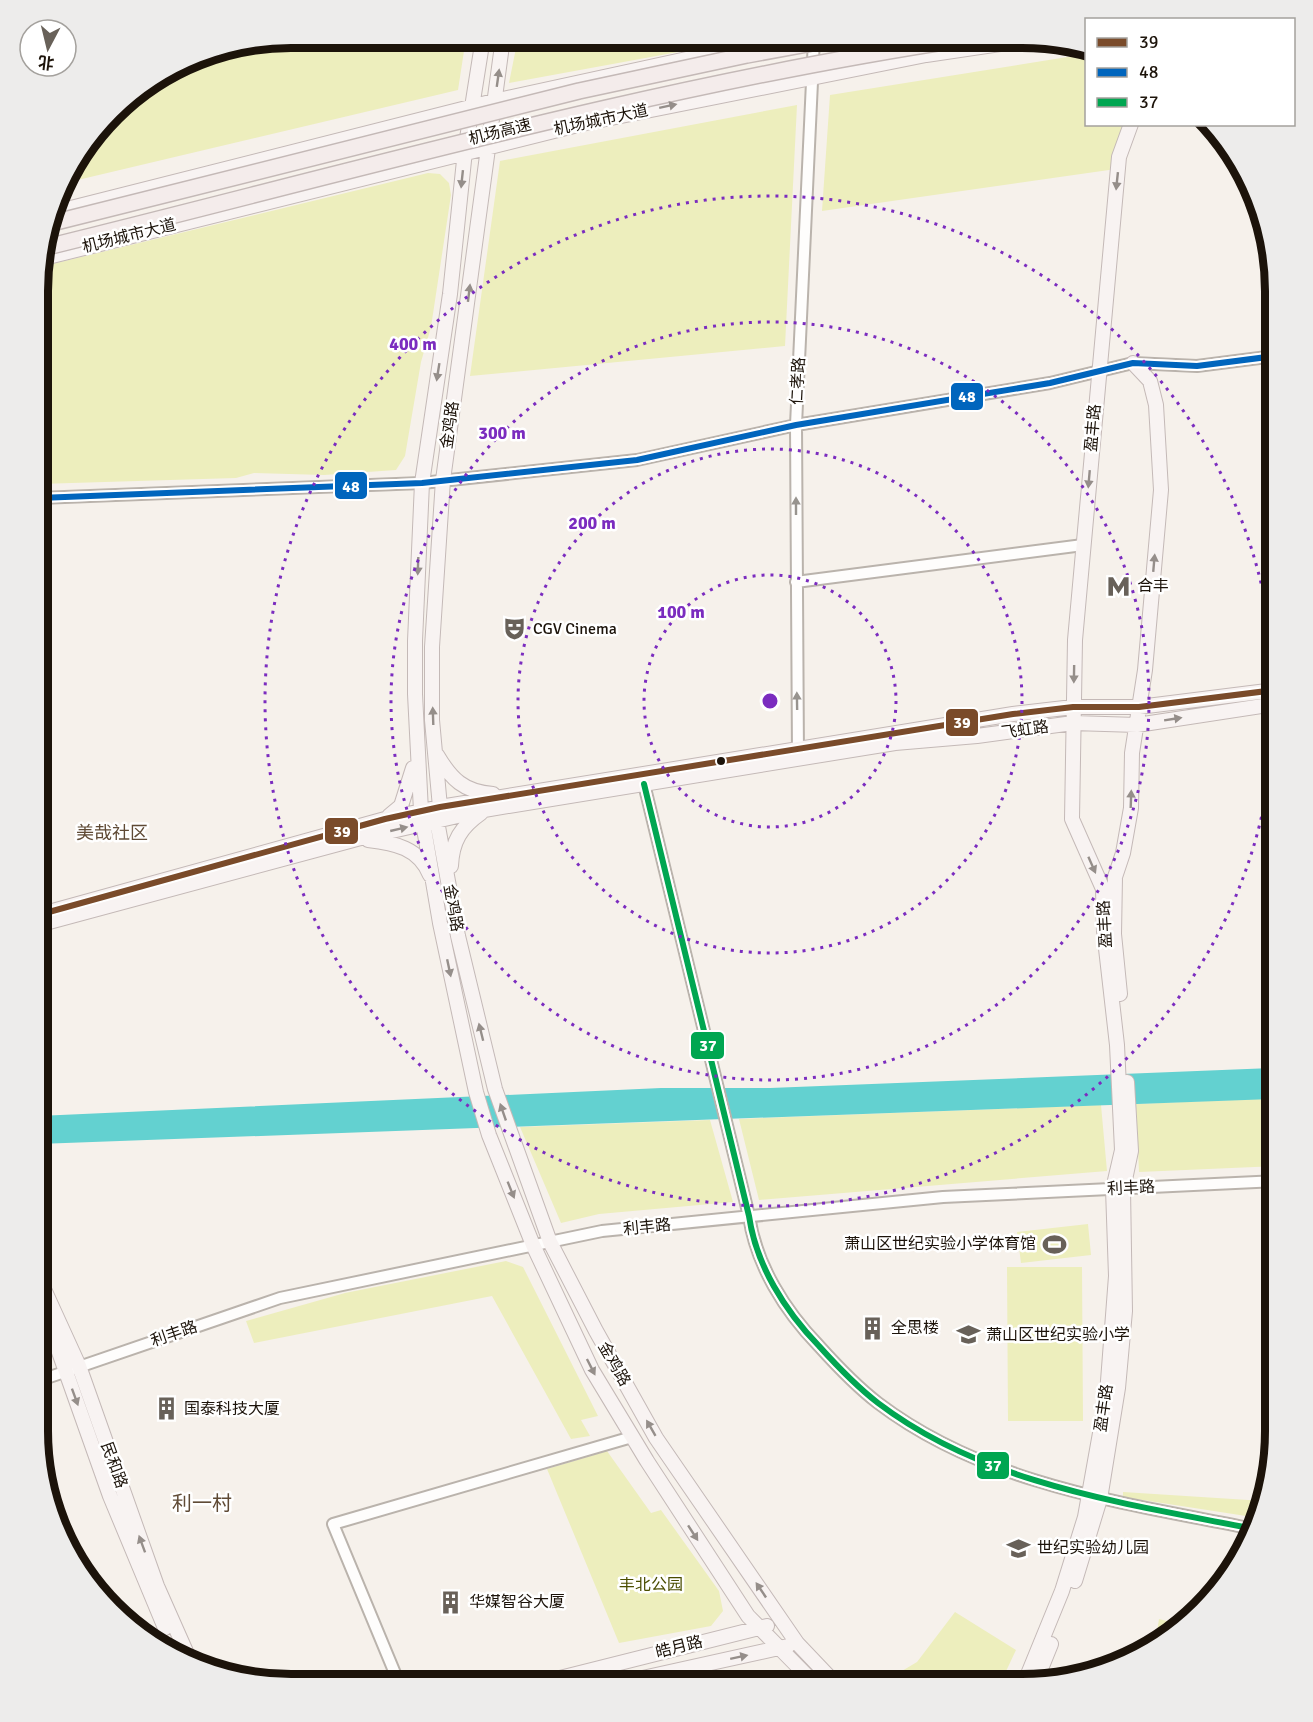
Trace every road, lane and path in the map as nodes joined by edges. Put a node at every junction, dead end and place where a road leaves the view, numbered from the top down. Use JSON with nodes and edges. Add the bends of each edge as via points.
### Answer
{"nodes":[{"id":1,"x":481,"y":48,"type":"edge"},
{"id":2,"x":502,"y":48,"type":"edge"},
{"id":3,"x":738,"y":48,"type":"edge"},
{"id":4,"x":782,"y":48,"type":"edge"},
{"id":5,"x":814,"y":48,"type":"edge"},
{"id":6,"x":913,"y":48,"type":"edge"},
{"id":7,"x":982,"y":48,"type":"edge"},
{"id":8,"x":814,"y":77,"type":"junction"},
{"id":9,"x":494,"y":101,"type":"junction"},
{"id":10,"x":472,"y":107,"type":"junction"},
{"id":11,"x":1130,"y":126,"type":"edge"},
{"id":12,"x":488,"y":145,"type":"junction"},
{"id":13,"x":465,"y":151,"type":"junction"},
{"id":14,"x":62,"y":211,"type":"edge"},
{"id":15,"x":58,"y":221,"type":"edge"},
{"id":16,"x":53,"y":246,"type":"edge"},
{"id":17,"x":51,"y":256,"type":"edge"},
{"id":18,"x":1265,"y":357,"type":"edge"},
{"id":19,"x":1133,"y":363,"type":"junction"},
{"id":20,"x":1098,"y":369,"type":"junction"},
{"id":21,"x":796,"y":425,"type":"junction"},
{"id":22,"x":443,"y":480,"type":"junction"},
{"id":23,"x":422,"y":483,"type":"junction"},
{"id":24,"x":48,"y":498,"type":"edge"},
{"id":25,"x":1083,"y":545,"type":"junction"},
{"id":26,"x":796,"y":582,"type":"junction"},
{"id":27,"x":1265,"y":691,"type":"edge"},
{"id":28,"x":1265,"y":706,"type":"edge"},
{"id":29,"x":1073,"y":707,"type":"junction"},
{"id":30,"x":1139,"y":707,"type":"junction"},
{"id":31,"x":1073,"y":723,"type":"junction"},
{"id":32,"x":1137,"y":725,"type":"junction"},
{"id":33,"x":418,"y":746,"type":"junction"},
{"id":34,"x":435,"y":751,"type":"junction"},
{"id":35,"x":798,"y":753,"type":"junction"},
{"id":36,"x":644,"y":784,"type":"junction"},
{"id":37,"x":516,"y":795,"type":"junction"},
{"id":38,"x":484,"y":810,"type":"junction"},
{"id":39,"x":431,"y":815,"type":"junction"},
{"id":40,"x":385,"y":819,"type":"junction"},
{"id":41,"x":357,"y":839,"type":"junction"},
{"id":42,"x":435,"y":885,"type":"junction"},
{"id":43,"x":451,"y":895,"type":"junction"},
{"id":44,"x":48,"y":913,"type":"edge"},
{"id":45,"x":48,"y":922,"type":"edge"},
{"id":46,"x":1265,"y":1182,"type":"edge"},
{"id":47,"x":1118,"y":1189,"type":"junction"},
{"id":48,"x":749,"y":1216,"type":"junction"},
{"id":49,"x":550,"y":1242,"type":"junction"},
{"id":50,"x":533,"y":1245,"type":"junction"},
{"id":51,"x":48,"y":1303,"type":"edge"},
{"id":52,"x":48,"y":1322,"type":"edge"},
{"id":53,"x":72,"y":1368,"type":"junction"},
{"id":54,"x":48,"y":1377,"type":"edge"},
{"id":55,"x":632,"y":1437,"type":"junction"},
{"id":56,"x":1095,"y":1497,"type":"junction"},
{"id":57,"x":1245,"y":1527,"type":"edge"},
{"id":58,"x":783,"y":1620,"type":"junction"},
{"id":59,"x":762,"y":1628,"type":"junction"},
{"id":60,"x":172,"y":1642,"type":"edge"},
{"id":61,"x":797,"y":1642,"type":"junction"},
{"id":62,"x":783,"y":1648,"type":"junction"},
{"id":63,"x":185,"y":1649,"type":"edge"},
{"id":64,"x":1039,"y":1673,"type":"edge"},
{"id":65,"x":395,"y":1674,"type":"edge"},
{"id":66,"x":576,"y":1674,"type":"edge"},
{"id":67,"x":662,"y":1674,"type":"edge"},
{"id":68,"x":806,"y":1674,"type":"edge"},
{"id":69,"x":827,"y":1674,"type":"edge"},
{"id":70,"x":1028,"y":1674,"type":"edge"}],
"edges":[{"from":1,"to":10,"type":"main road","name":"金鸡路"},
{"from":9,"to":2,"type":"main road","name":"金鸡路","one_way":true},
{"from":3,"to":9,"type":"main road"},
{"from":4,"to":15,"type":"highway","name":"机场高速","bridge":true,"via":[[579,91]]},
{"from":5,"to":8,"type":"street","name":"仁孝路"},
{"from":6,"to":16,"type":"highway","name":"机场高速","bridge":true,"via":[[582,112]]},
{"from":7,"to":8,"type":"main road","name":"机场城市大道"},
{"from":12,"to":8,"type":"main road","name":"机场城市大道","one_way":true},
{"from":8,"to":21,"type":"street","name":"仁孝路"},
{"from":9,"to":10,"type":"main road"},
{"from":9,"to":12,"type":"main road","name":"金鸡路"},
{"from":10,"to":13,"type":"main road","name":"金鸡路"},
{"from":10,"to":14,"type":"main road"},
{"from":11,"to":20,"type":"main road","name":"盈丰路","one_way":true,"via":[[1119,157]]},
{"from":12,"to":13,"type":"main road","name":"机场城市大道"},
{"from":22,"to":12,"type":"main road","name":"金鸡路","one_way":true},
{"from":13,"to":17,"type":"main road","name":"机场城市大道"},
{"from":13,"to":23,"type":"main road","name":"金鸡路","one_way":true,"via":[[450,294]]},
{"from":18,"to":19,"type":"street","via":[[1197,366]]},
{"from":19,"to":20,"type":"street"},
{"from":30,"to":19,"type":"main road","name":"盈丰路","one_way":true,"via":[[1161,489],[1156,405],[1150,381]]},
{"from":20,"to":21,"type":"street","via":[[1050,383]]},
{"from":20,"to":25,"type":"main road","name":"盈丰路","one_way":true},
{"from":21,"to":22,"type":"street","via":[[637,460]]},
{"from":26,"to":21,"type":"street","name":"仁孝路","one_way":true},
{"from":22,"to":23,"type":"street"},
{"from":34,"to":22,"type":"main road","name":"金鸡路","one_way":true,"via":[[432,647]]},
{"from":23,"to":24,"type":"street"},
{"from":23,"to":33,"type":"main road","name":"金鸡路","one_way":true,"via":[[415,640]]},
{"from":25,"to":26,"type":"street"},
{"from":25,"to":29,"type":"main road","name":"盈丰路","one_way":true},
{"from":35,"to":26,"type":"street","name":"仁孝路","one_way":true},
{"from":27,"to":30,"type":"main road","name":"飞虹路"},
{"from":32,"to":28,"type":"main road","name":"飞虹路","one_way":true},
{"from":29,"to":30,"type":"main road","name":"飞虹路"},
{"from":29,"to":31,"type":"main road","name":"盈丰路"},
{"from":29,"to":35,"type":"main road","name":"飞虹路"},
{"from":30,"to":32,"type":"main road","name":"盈丰路"},
{"from":31,"to":32,"type":"main road","name":"飞虹路"},
{"from":31,"to":35,"type":"main road","name":"飞虹路"},
{"from":31,"to":47,"type":"main road","name":"盈丰路","one_way":true,"via":[[1072,819],[1103,889],[1117,1045],[1122,1150]]},
{"from":47,"to":32,"type":"main road","name":"盈丰路","one_way":true,"via":[[1131,1150],[1114,934],[1115,877],[1131,808]]},
{"from":33,"to":39,"type":"main road","name":"金鸡路"},
{"from":33,"to":40,"type":"main road","via":[[407,795],[401,806]]},
{"from":34,"to":37,"type":"main road","via":[[451,777],[468,790]]},
{"from":34,"to":39,"type":"main road","name":"金鸡路"},
{"from":35,"to":36,"type":"main road","name":"飞虹路"},
{"from":35,"to":37,"type":"main road","name":"飞虹路"},
{"from":36,"to":38,"type":"main road","name":"飞虹路"},
{"from":36,"to":48,"type":"street"},
{"from":37,"to":39,"type":"main road","name":"飞虹路"},
{"from":38,"to":39,"type":"main road","name":"飞虹路"},
{"from":38,"to":43,"type":"main road","via":[[468,822],[454,844]]},
{"from":39,"to":40,"type":"main road","name":"飞虹路"},
{"from":41,"to":39,"type":"main road","name":"飞虹路","one_way":true},
{"from":39,"to":42,"type":"main road","name":"金鸡路"},
{"from":39,"to":43,"type":"main road","name":"金鸡路"},
{"from":40,"to":44,"type":"main road","name":"飞虹路"},
{"from":41,"to":42,"type":"main road","via":[[405,848],[418,855]]},
{"from":41,"to":45,"type":"main road","name":"飞虹路"},
{"from":42,"to":50,"type":"main road","name":"金鸡路","one_way":true,"via":[[476,1092]]},
{"from":49,"to":43,"type":"main road","name":"金鸡路","one_way":true,"via":[[495,1089]]},
{"from":46,"to":47,"type":"street","name":"利丰路"},
{"from":47,"to":48,"type":"street","name":"利丰路","via":[[943,1197]]},
{"from":47,"to":56,"type":"main road","name":"盈丰路","via":[[1125,1311],[1116,1399]]},
{"from":48,"to":49,"type":"street","name":"利丰路","via":[[602,1231]]},
{"from":48,"to":56,"type":"street","via":[[752,1240],[778,1294],[805,1332],[878,1403],[933,1438],[1018,1476]]},
{"from":49,"to":50,"type":"street","name":"利丰路"},
{"from":58,"to":49,"type":"main road","name":"金鸡路","one_way":true,"via":[[656,1438]]},
{"from":50,"to":53,"type":"street","name":"利丰路","via":[[280,1298]]},
{"from":50,"to":55,"type":"main road","name":"金鸡路","one_way":true,"via":[[592,1370]]},
{"from":51,"to":53,"type":"main road","name":"民和路"},
{"from":52,"to":53,"type":"main road","name":"民和路"},
{"from":53,"to":54,"type":"street","name":"利丰路"},
{"from":53,"to":60,"type":"main road","name":"民和路","one_way":true,"via":[[138,1567]]},
{"from":63,"to":53,"type":"main road","name":"民和路","one_way":true},
{"from":55,"to":59,"type":"main road","name":"金鸡路","one_way":true,"via":[[748,1616]]},
{"from":55,"to":65,"type":"street","via":[[333,1524]]},
{"from":56,"to":57,"type":"street"},
{"from":56,"to":64,"type":"main road","name":"盈丰路","via":[[1071,1593]]},
{"from":56,"to":70,"type":"main road","name":"盈丰路"},
{"from":58,"to":59,"type":"main road","name":"皓月路"},
{"from":58,"to":61,"type":"main road","name":"金鸡路"},
{"from":59,"to":62,"type":"main road","name":"金鸡路"},
{"from":59,"to":66,"type":"main road","name":"皓月路"},
{"from":61,"to":62,"type":"main road","name":"皓月路"},
{"from":61,"to":69,"type":"main road","name":"金鸡路"},
{"from":67,"to":62,"type":"main road","name":"皓月路","one_way":true},
{"from":62,"to":68,"type":"main road","name":"金鸡路"}]}
